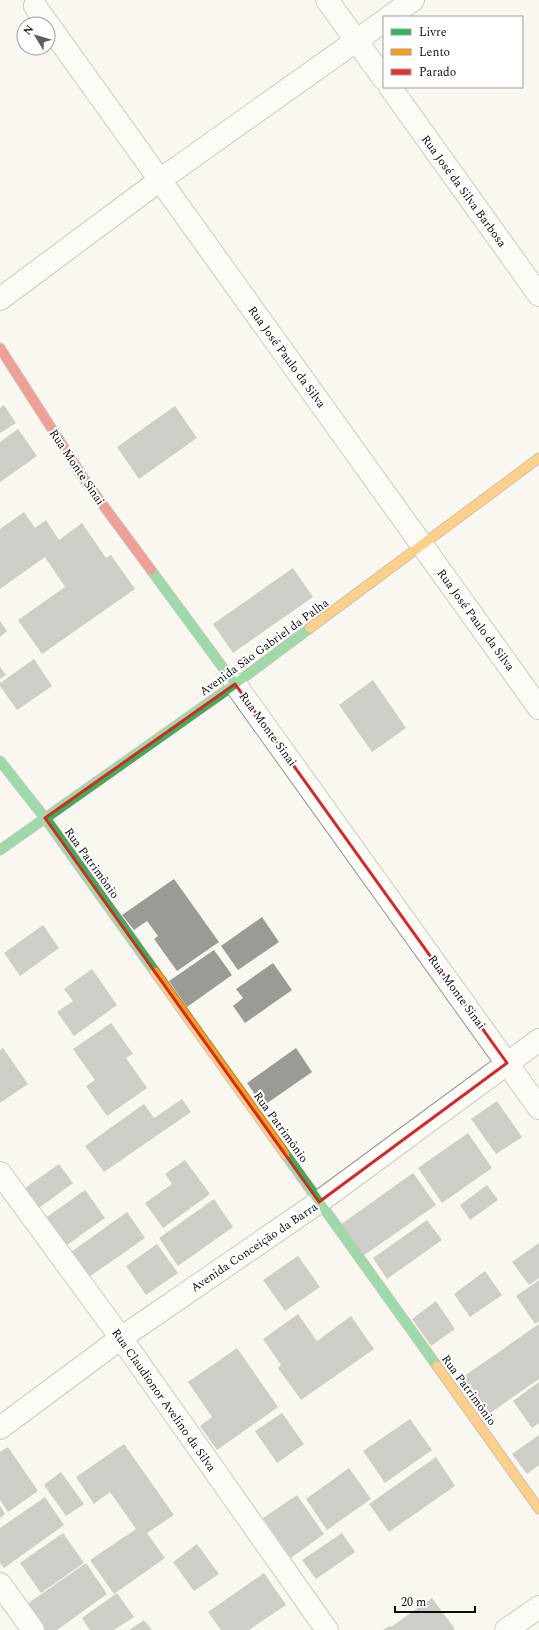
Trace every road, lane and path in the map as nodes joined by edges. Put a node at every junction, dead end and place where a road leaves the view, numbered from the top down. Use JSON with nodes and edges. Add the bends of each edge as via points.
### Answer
{"nodes":[{"id":1,"x":327,"y":0,"type":"edge"},
{"id":2,"x":413,"y":0,"type":"edge"},
{"id":3,"x":35,"y":6,"type":"dead end"},
{"id":4,"x":390,"y":16,"type":"edge"},
{"id":5,"x":383,"y":21,"type":"edge"},
{"id":6,"x":356,"y":40,"type":"junction"},
{"id":7,"x":383,"y":78,"type":"edge"},
{"id":8,"x":391,"y":88,"type":"edge"},
{"id":9,"x":160,"y":180,"type":"junction"},
{"id":10,"x":539,"y":295,"type":"edge"},
{"id":11,"x":0,"y":299,"type":"edge"},
{"id":12,"x":0,"y":348,"type":"edge"},
{"id":13,"x":539,"y":458,"type":"edge"},
{"id":14,"x":422,"y":545,"type":"junction"},
{"id":15,"x":235,"y":684,"type":"junction"},
{"id":16,"x":539,"y":708,"type":"edge"},
{"id":17,"x":0,"y":761,"type":"edge"},
{"id":18,"x":45,"y":818,"type":"junction"},
{"id":19,"x":0,"y":850,"type":"edge"},
{"id":20,"x":539,"y":1040,"type":"edge"},
{"id":21,"x":507,"y":1063,"type":"junction"},
{"id":22,"x":539,"y":1108,"type":"edge"},
{"id":23,"x":0,"y":1172,"type":"edge"},
{"id":24,"x":320,"y":1202,"type":"junction"},
{"id":25,"x":121,"y":1338,"type":"junction"},
{"id":26,"x":0,"y":1428,"type":"edge"},
{"id":27,"x":539,"y":1509,"type":"edge"},
{"id":28,"x":0,"y":1584,"type":"edge"},
{"id":29,"x":539,"y":1607,"type":"edge"},
{"id":30,"x":33,"y":1630,"type":"edge"},
{"id":31,"x":327,"y":1630,"type":"edge"},
{"id":32,"x":506,"y":1630,"type":"edge"}],
"edges":[{"from":1,"to":6,"type":"street"},
{"from":2,"to":4,"type":"street"},
{"from":3,"to":9,"type":"street","name":"Rua José Paulo da Silva"},
{"from":5,"to":6,"type":"street"},
{"from":6,"to":7,"type":"street"},
{"from":6,"to":9,"type":"street"},
{"from":8,"to":10,"type":"street","name":"Rua José da Silva Barbosa"},
{"from":9,"to":11,"type":"street"},
{"from":9,"to":14,"type":"street","name":"Rua José Paulo da Silva"},
{"from":12,"to":15,"type":"street","name":"Rua Monte Sinai","via":[[86,482]]},
{"from":13,"to":14,"type":"street","name":"Avenida São Gabriel da Palha"},
{"from":14,"to":15,"type":"street","name":"Avenida São Gabriel da Palha"},
{"from":14,"to":16,"type":"street","name":"Rua José Paulo da Silva"},
{"from":15,"to":18,"type":"street","name":"Avenida São Gabriel da Palha"},
{"from":15,"to":21,"type":"street","name":"Rua Monte Sinai"},
{"from":17,"to":18,"type":"street","name":"Rua Patrimônio"},
{"from":18,"to":19,"type":"street","name":"Avenida São Gabriel da Palha"},
{"from":18,"to":24,"type":"street","name":"Rua Patrimônio"},
{"from":20,"to":21,"type":"street","name":"Avenida Conceição da Barra"},
{"from":21,"to":22,"type":"street","name":"Rua Monte Sinai"},
{"from":21,"to":24,"type":"street","name":"Avenida Conceição da Barra"},
{"from":23,"to":25,"type":"street","name":"Rua Claudionor Avelino da Silva"},
{"from":24,"to":25,"type":"street","name":"Avenida Conceição da Barra"},
{"from":24,"to":27,"type":"street","name":"Rua Patrimônio"},
{"from":25,"to":26,"type":"street","name":"Avenida Conceição da Barra"},
{"from":25,"to":31,"type":"street","name":"Rua Claudionor Avelino da Silva"},
{"from":28,"to":30,"type":"street"},
{"from":29,"to":32,"type":"street"}]}
